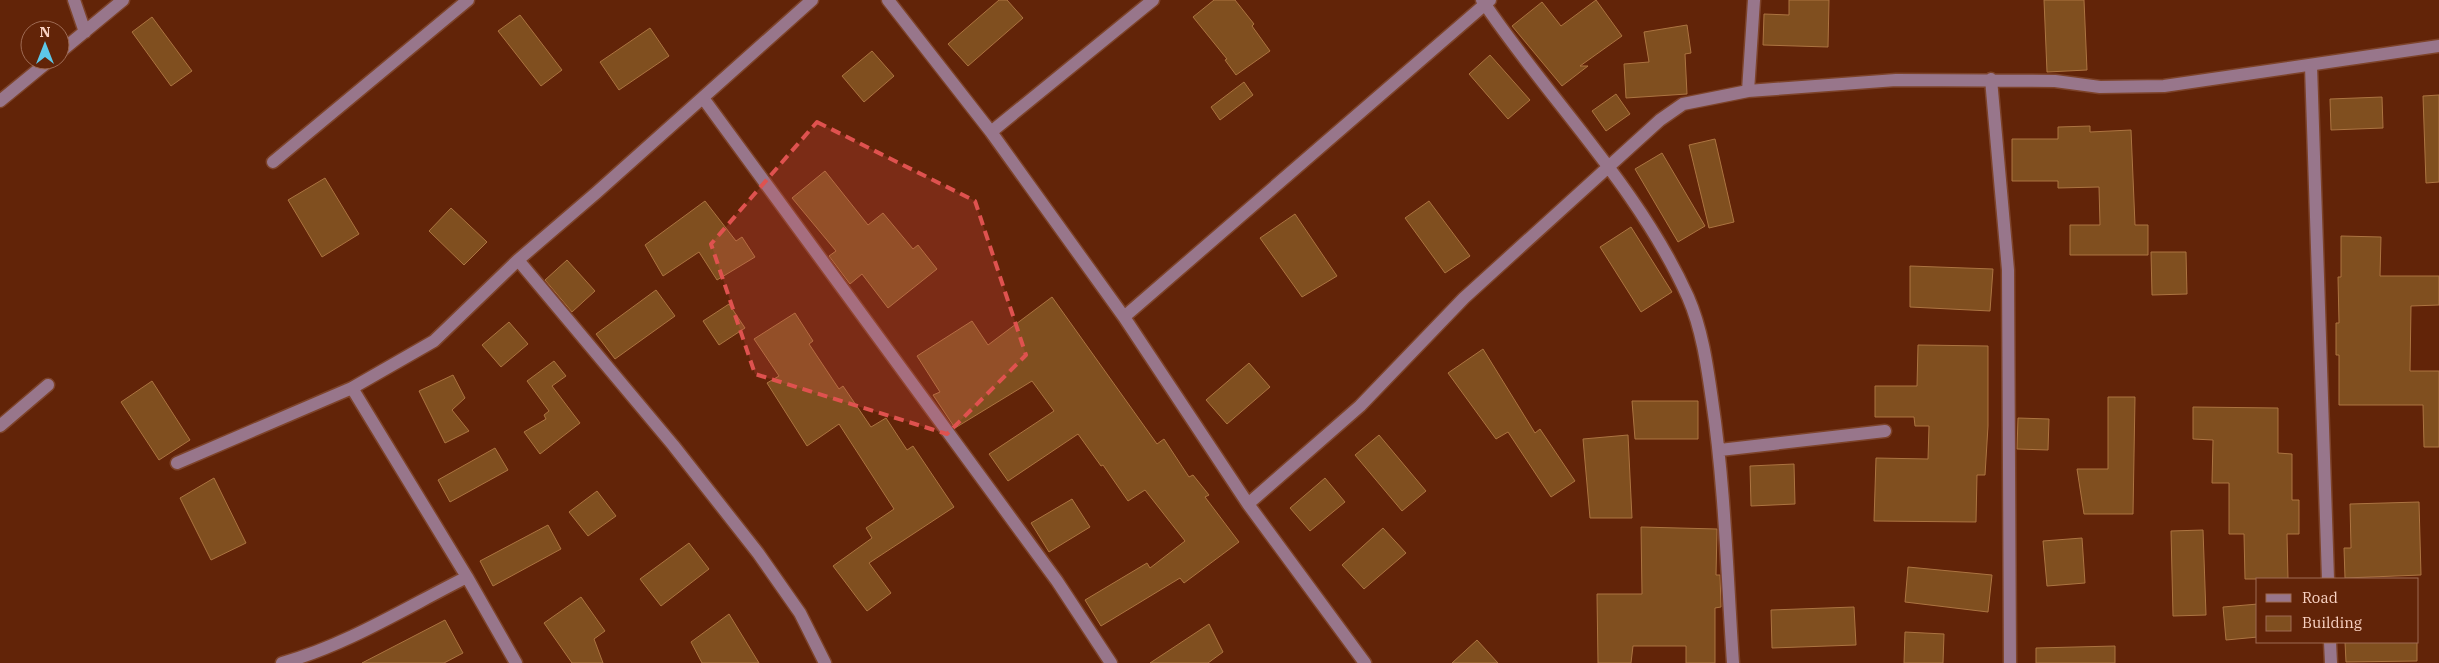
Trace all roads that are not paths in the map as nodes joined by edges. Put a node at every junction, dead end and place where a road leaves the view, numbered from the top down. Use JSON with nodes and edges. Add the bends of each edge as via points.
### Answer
{"nodes":[{"id":1,"x":74,"y":0,"type":"edge"},
{"id":2,"x":124,"y":0,"type":"edge"},
{"id":3,"x":468,"y":0,"type":"edge"},
{"id":4,"x":812,"y":0,"type":"edge"},
{"id":5,"x":888,"y":0,"type":"edge"},
{"id":6,"x":1152,"y":0,"type":"edge"},
{"id":7,"x":1754,"y":0,"type":"edge"},
{"id":8,"x":1485,"y":1,"type":"edge"},
{"id":9,"x":85,"y":32,"type":"junction"},
{"id":10,"x":70,"y":44,"type":"edge"},
{"id":11,"x":2439,"y":46,"type":"edge"},
{"id":12,"x":2311,"y":66,"type":"junction"},
{"id":13,"x":38,"y":70,"type":"edge"},
{"id":14,"x":1990,"y":79,"type":"junction"},
{"id":15,"x":1748,"y":91,"type":"junction"},
{"id":16,"x":703,"y":98,"type":"junction"},
{"id":17,"x":0,"y":102,"type":"edge"},
{"id":18,"x":991,"y":132,"type":"junction"},
{"id":19,"x":273,"y":162,"type":"dead end"},
{"id":20,"x":1610,"y":168,"type":"junction"},
{"id":21,"x":518,"y":260,"type":"junction"},
{"id":22,"x":1124,"y":317,"type":"junction"},
{"id":23,"x":48,"y":385,"type":"dead end"},
{"id":24,"x":352,"y":388,"type":"junction"},
{"id":25,"x":0,"y":426,"type":"edge"},
{"id":26,"x":1885,"y":431,"type":"dead end"},
{"id":27,"x":1720,"y":450,"type":"junction"},
{"id":28,"x":176,"y":463,"type":"dead end"},
{"id":29,"x":1248,"y":504,"type":"junction"},
{"id":30,"x":467,"y":576,"type":"junction"},
{"id":31,"x":2328,"y":578,"type":"edge"},
{"id":32,"x":2330,"y":643,"type":"edge"},
{"id":33,"x":282,"y":663,"type":"edge"},
{"id":34,"x":516,"y":663,"type":"edge"},
{"id":35,"x":825,"y":663,"type":"edge"},
{"id":36,"x":1111,"y":663,"type":"edge"},
{"id":37,"x":1365,"y":663,"type":"edge"},
{"id":38,"x":1733,"y":663,"type":"edge"},
{"id":39,"x":2010,"y":663,"type":"edge"},
{"id":40,"x":2331,"y":663,"type":"edge"}],
"edges":[{"from":1,"to":9,"type":"street"},
{"from":2,"to":9,"type":"street"},
{"from":3,"to":19,"type":"street"},
{"from":4,"to":16,"type":"street"},
{"from":5,"to":18,"type":"street"},
{"from":6,"to":18,"type":"street"},
{"from":7,"to":15,"type":"street"},
{"from":8,"to":20,"type":"street"},
{"from":8,"to":22,"type":"street"},
{"from":9,"to":10,"type":"street"},
{"from":11,"to":12,"type":"street"},
{"from":12,"to":14,"type":"street","via":[[2164,86],[2100,87],[2055,80]]},
{"from":12,"to":31,"type":"street"},
{"from":13,"to":17,"type":"street"},
{"from":14,"to":15,"type":"street","via":[[1896,80]]},
{"from":14,"to":39,"type":"street","via":[[2008,270]]},
{"from":15,"to":20,"type":"street","via":[[1683,104],[1660,120]]},
{"from":16,"to":21,"type":"street"},
{"from":16,"to":36,"type":"street","via":[[1057,581]]},
{"from":18,"to":22,"type":"street"},
{"from":20,"to":27,"type":"street","via":[[1671,261],[1689,299],[1705,350]]},
{"from":20,"to":29,"type":"street","via":[[1464,298],[1360,406]]},
{"from":21,"to":24,"type":"street","via":[[434,341]]},
{"from":21,"to":35,"type":"street","via":[[672,444],[758,553],[800,613]]},
{"from":22,"to":29,"type":"street"},
{"from":23,"to":25,"type":"street"},
{"from":24,"to":28,"type":"street"},
{"from":24,"to":30,"type":"street"},
{"from":26,"to":27,"type":"street"},
{"from":27,"to":38,"type":"street"},
{"from":29,"to":37,"type":"street"},
{"from":30,"to":33,"type":"street","via":[[345,639]]},
{"from":30,"to":34,"type":"street"},
{"from":32,"to":40,"type":"street"}]}
